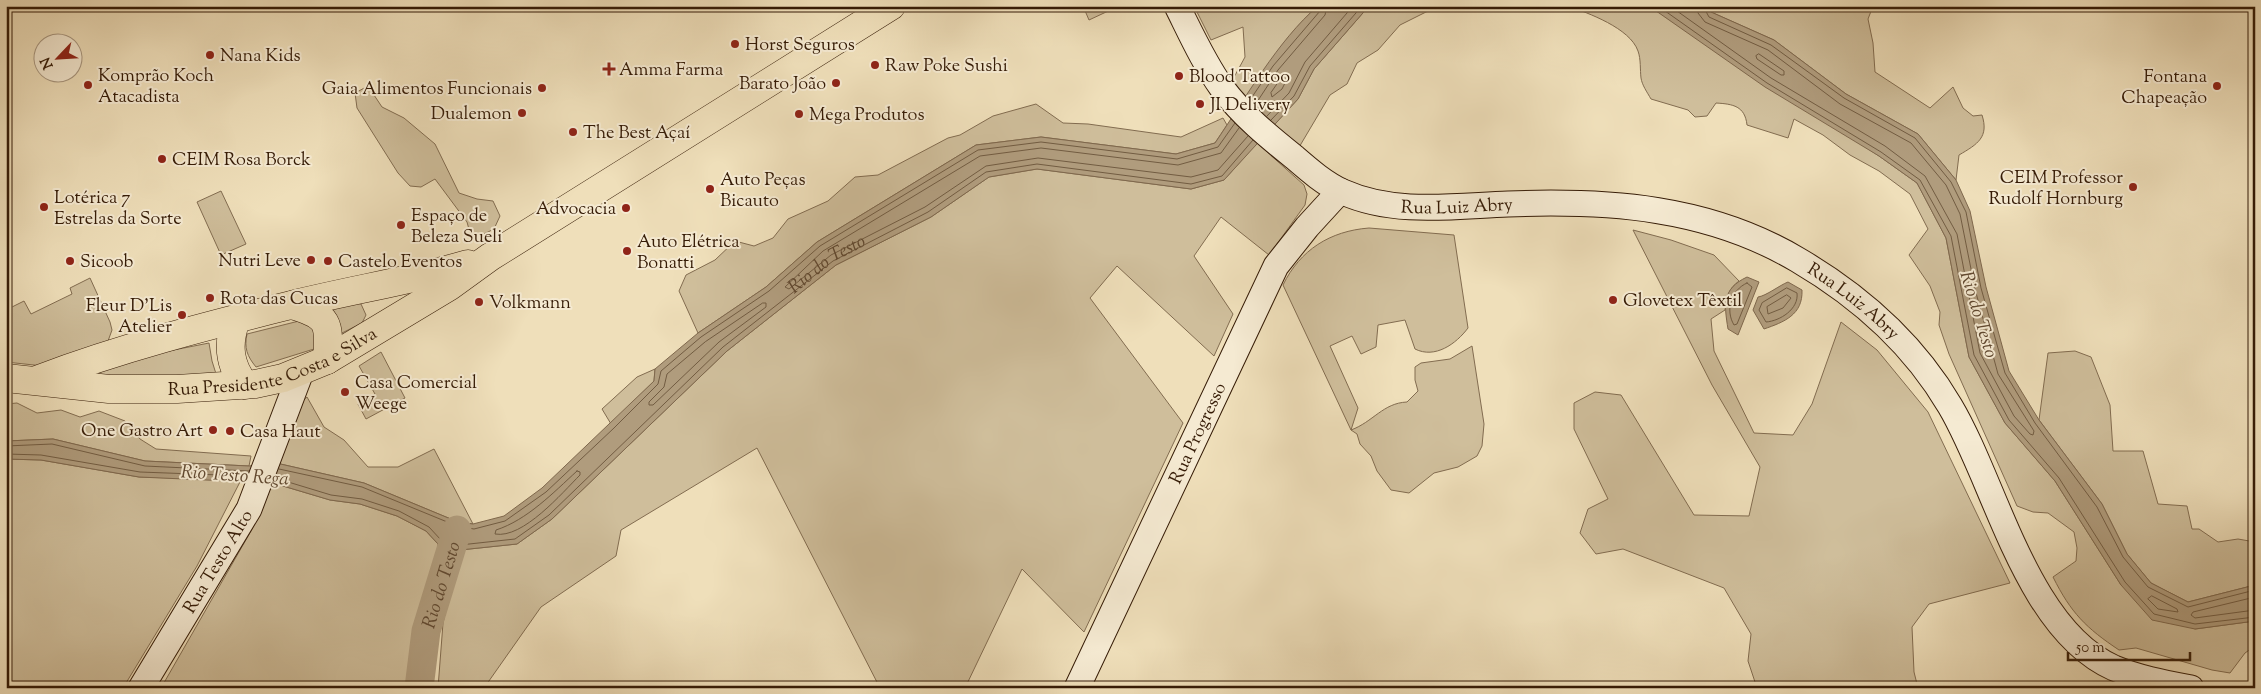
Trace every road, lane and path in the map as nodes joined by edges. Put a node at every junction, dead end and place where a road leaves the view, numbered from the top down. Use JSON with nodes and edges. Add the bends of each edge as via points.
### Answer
{"nodes":[{"id":1,"x":890,"y":6,"type":"edge"},
{"id":2,"x":1177,"y":6,"type":"edge"},
{"id":3,"x":1340,"y":192,"type":"junction"},
{"id":4,"x":490,"y":258,"type":"junction"},
{"id":5,"x":292,"y":305,"type":"junction"},
{"id":6,"x":236,"y":320,"type":"junction"},
{"id":7,"x":327,"y":360,"type":"junction"},
{"id":8,"x":301,"y":372,"type":"junction"},
{"id":9,"x":6,"y":378,"type":"edge"},
{"id":10,"x":33,"y":381,"type":"junction"},
{"id":11,"x":254,"y":384,"type":"junction"},
{"id":12,"x":278,"y":428,"type":"junction"},
{"id":13,"x":141,"y":688,"type":"edge"},
{"id":14,"x":1078,"y":688,"type":"edge"},
{"id":15,"x":2191,"y":688,"type":"edge"}],
"edges":[{"from":1,"to":4,"type":"main road","name":"Rua Presidente Costa e Silva"},
{"from":2,"to":3,"type":"street","name":"Rua Luiz Abry","via":[[1208,65],[1237,106],[1311,172]]},
{"from":3,"to":14,"type":"street","name":"Rua Progresso","via":[[1276,266]]},
{"from":3,"to":15,"type":"street","name":"Rua Luiz Abry","via":[[1366,201],[1423,207],[1584,202],[1666,211],[1741,231],[1797,259],[1878,316],[1931,375],[1953,410],[2018,553],[2050,609],[2068,633],[2086,650],[2111,666],[2135,676]]},
{"from":4,"to":5,"type":"main road","name":"Rua Presidente Costa e Silva"},
{"from":4,"to":7,"type":"main road","name":"Rua Presidente Costa e Silva","via":[[450,286]]},
{"from":5,"to":6,"type":"main road","name":"Rua Presidente Costa e Silva"},
{"from":5,"to":7,"type":"main road","via":[[316,312],[326,324],[329,339]]},
{"from":6,"to":10,"type":"main road","name":"Rua Presidente Costa e Silva","via":[[103,355]]},
{"from":6,"to":11,"type":"main road","via":[[230,351],[237,374]]},
{"from":7,"to":8,"type":"main road","name":"Rua Presidente Costa e Silva"},
{"from":8,"to":11,"type":"main road","name":"Rua Presidente Costa e Silva"},
{"from":8,"to":12,"type":"street","name":"Rua Testo Alto"},
{"from":9,"to":10,"type":"main road","name":"Rua Presidente Costa e Silva"},
{"from":10,"to":11,"type":"main road","name":"Rua Presidente Costa e Silva","via":[[109,389]]},
{"from":11,"to":12,"type":"street","via":[[270,396]]},
{"from":12,"to":13,"type":"street","name":"Rua Testo Alto","via":[[240,527]]}]}
